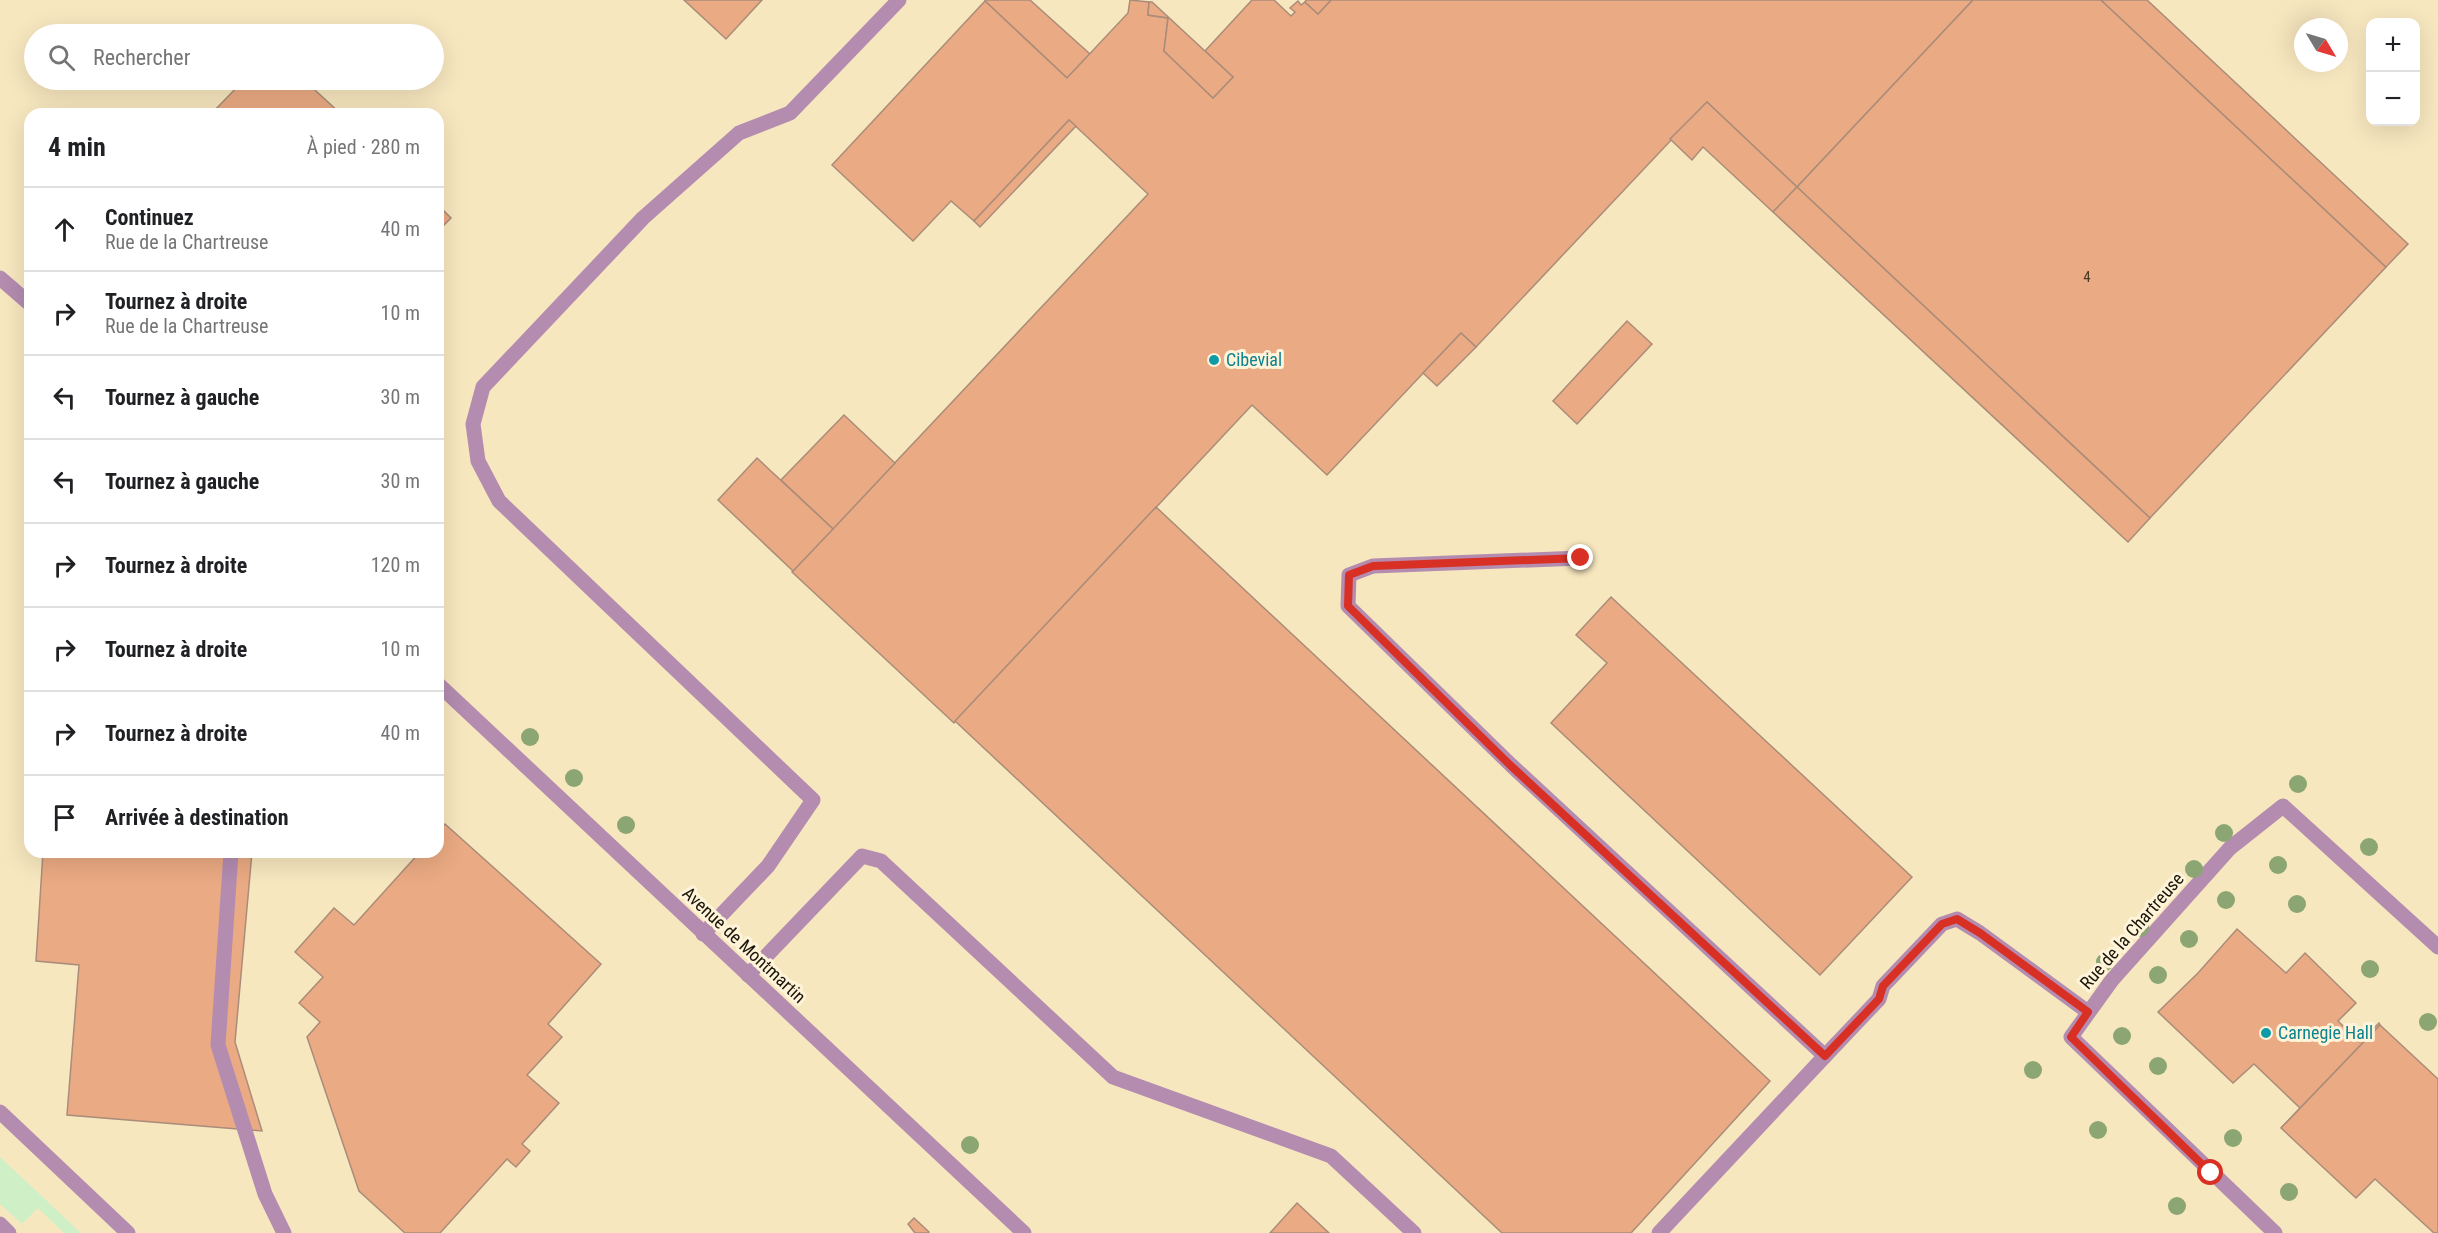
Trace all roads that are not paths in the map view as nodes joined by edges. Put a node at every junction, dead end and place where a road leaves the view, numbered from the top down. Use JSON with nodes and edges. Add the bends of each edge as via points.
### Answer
{"nodes":[{"id":1,"x":899,"y":0,"type":"edge"},
{"id":2,"x":2,"y":283,"type":"edge"},
{"id":3,"x":24,"y":300,"type":"edge"},
{"id":4,"x":1581,"y":558,"type":"dead end"},
{"id":5,"x":444,"y":690,"type":"edge"},
{"id":6,"x":231,"y":858,"type":"edge"},
{"id":7,"x":704,"y":934,"type":"junction"},
{"id":8,"x":2438,"y":947,"type":"edge"},
{"id":9,"x":748,"y":975,"type":"junction"},
{"id":10,"x":2088,"y":1012,"type":"junction"},
{"id":11,"x":1825,"y":1056,"type":"junction"},
{"id":12,"x":0,"y":1112,"type":"edge"},
{"id":13,"x":0,"y":1224,"type":"edge"},
{"id":14,"x":9,"y":1233,"type":"edge"},
{"id":15,"x":128,"y":1233,"type":"edge"},
{"id":16,"x":284,"y":1233,"type":"edge"},
{"id":17,"x":1024,"y":1233,"type":"edge"},
{"id":18,"x":1414,"y":1233,"type":"edge"},
{"id":19,"x":1659,"y":1233,"type":"edge"},
{"id":20,"x":2275,"y":1233,"type":"edge"}],
"edges":[{"from":1,"to":7,"type":"street","via":[[790,113],[739,133],[643,218],[483,387],[473,424],[478,461],[499,501],[813,800],[768,866]]},
{"from":2,"to":3,"type":"street"},
{"from":4,"to":11,"type":"street","via":[[1373,566],[1349,575],[1348,606],[1510,765]]},
{"from":5,"to":7,"type":"street","name":"Avenue de Montmartin"},
{"from":6,"to":16,"type":"street","via":[[218,1046],[265,1194]]},
{"from":7,"to":9,"type":"street","name":"Avenue de Montmartin"},
{"from":8,"to":10,"type":"street","name":"Rue de la Chartreuse","via":[[2283,806],[2230,848]]},
{"from":9,"to":17,"type":"street","name":"Avenue de Montmartin"},
{"from":9,"to":18,"type":"street","via":[[862,856],[881,861],[1113,1077],[1331,1156]]},
{"from":10,"to":11,"type":"street","via":[[1957,919],[1942,924],[1883,986],[1879,999]]},
{"from":10,"to":20,"type":"street","name":"Rue de la Chartreuse","via":[[2071,1037]]},
{"from":11,"to":19,"type":"street"},
{"from":12,"to":15,"type":"street"},
{"from":13,"to":14,"type":"street"}]}
